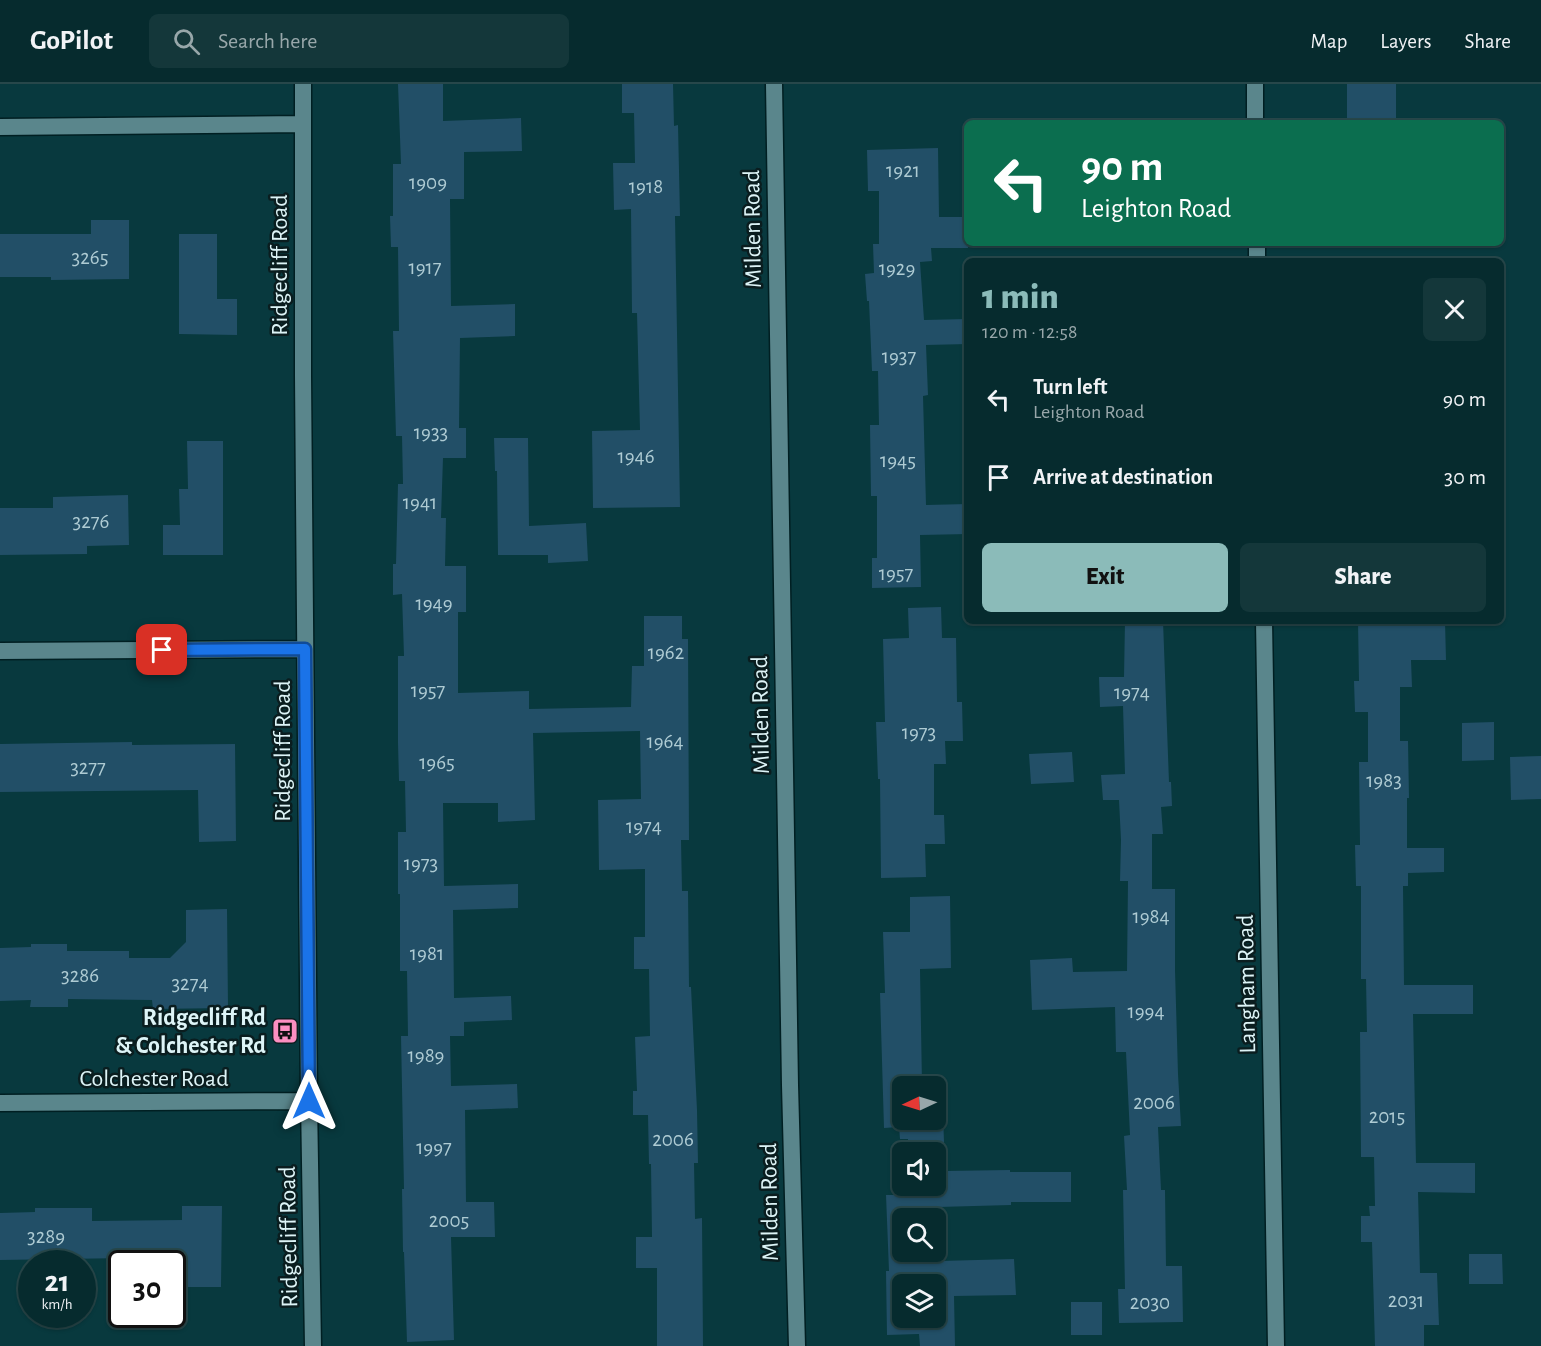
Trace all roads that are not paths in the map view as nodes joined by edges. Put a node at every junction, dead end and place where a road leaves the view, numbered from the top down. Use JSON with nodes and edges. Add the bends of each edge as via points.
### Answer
{"nodes":[{"id":1,"x":303,"y":84,"type":"edge"},
{"id":2,"x":774,"y":84,"type":"edge"},
{"id":3,"x":1255,"y":84,"type":"edge"},
{"id":4,"x":1255,"y":120,"type":"edge"},
{"id":5,"x":303,"y":124,"type":"junction"},
{"id":6,"x":0,"y":127,"type":"edge"},
{"id":7,"x":1264,"y":624,"type":"edge"},
{"id":8,"x":305,"y":649,"type":"junction"},
{"id":9,"x":0,"y":651,"type":"edge"},
{"id":10,"x":309,"y":1101,"type":"junction"},
{"id":11,"x":0,"y":1103,"type":"edge"},
{"id":12,"x":314,"y":1346,"type":"edge"},
{"id":13,"x":797,"y":1346,"type":"edge"},
{"id":14,"x":1276,"y":1346,"type":"edge"}],
"edges":[{"from":1,"to":5,"type":"street","name":"Ridgecliff Road"},
{"from":2,"to":13,"type":"street","name":"Milden Road"},
{"from":3,"to":4,"type":"street"},
{"from":5,"to":6,"type":"street"},
{"from":5,"to":8,"type":"street","name":"Ridgecliff Road"},
{"from":7,"to":14,"type":"street","name":"Langham Road"},
{"from":8,"to":9,"type":"street"},
{"from":8,"to":10,"type":"street","name":"Ridgecliff Road"},
{"from":10,"to":11,"type":"street","name":"Colchester Road"},
{"from":10,"to":12,"type":"street","name":"Ridgecliff Road"}]}
